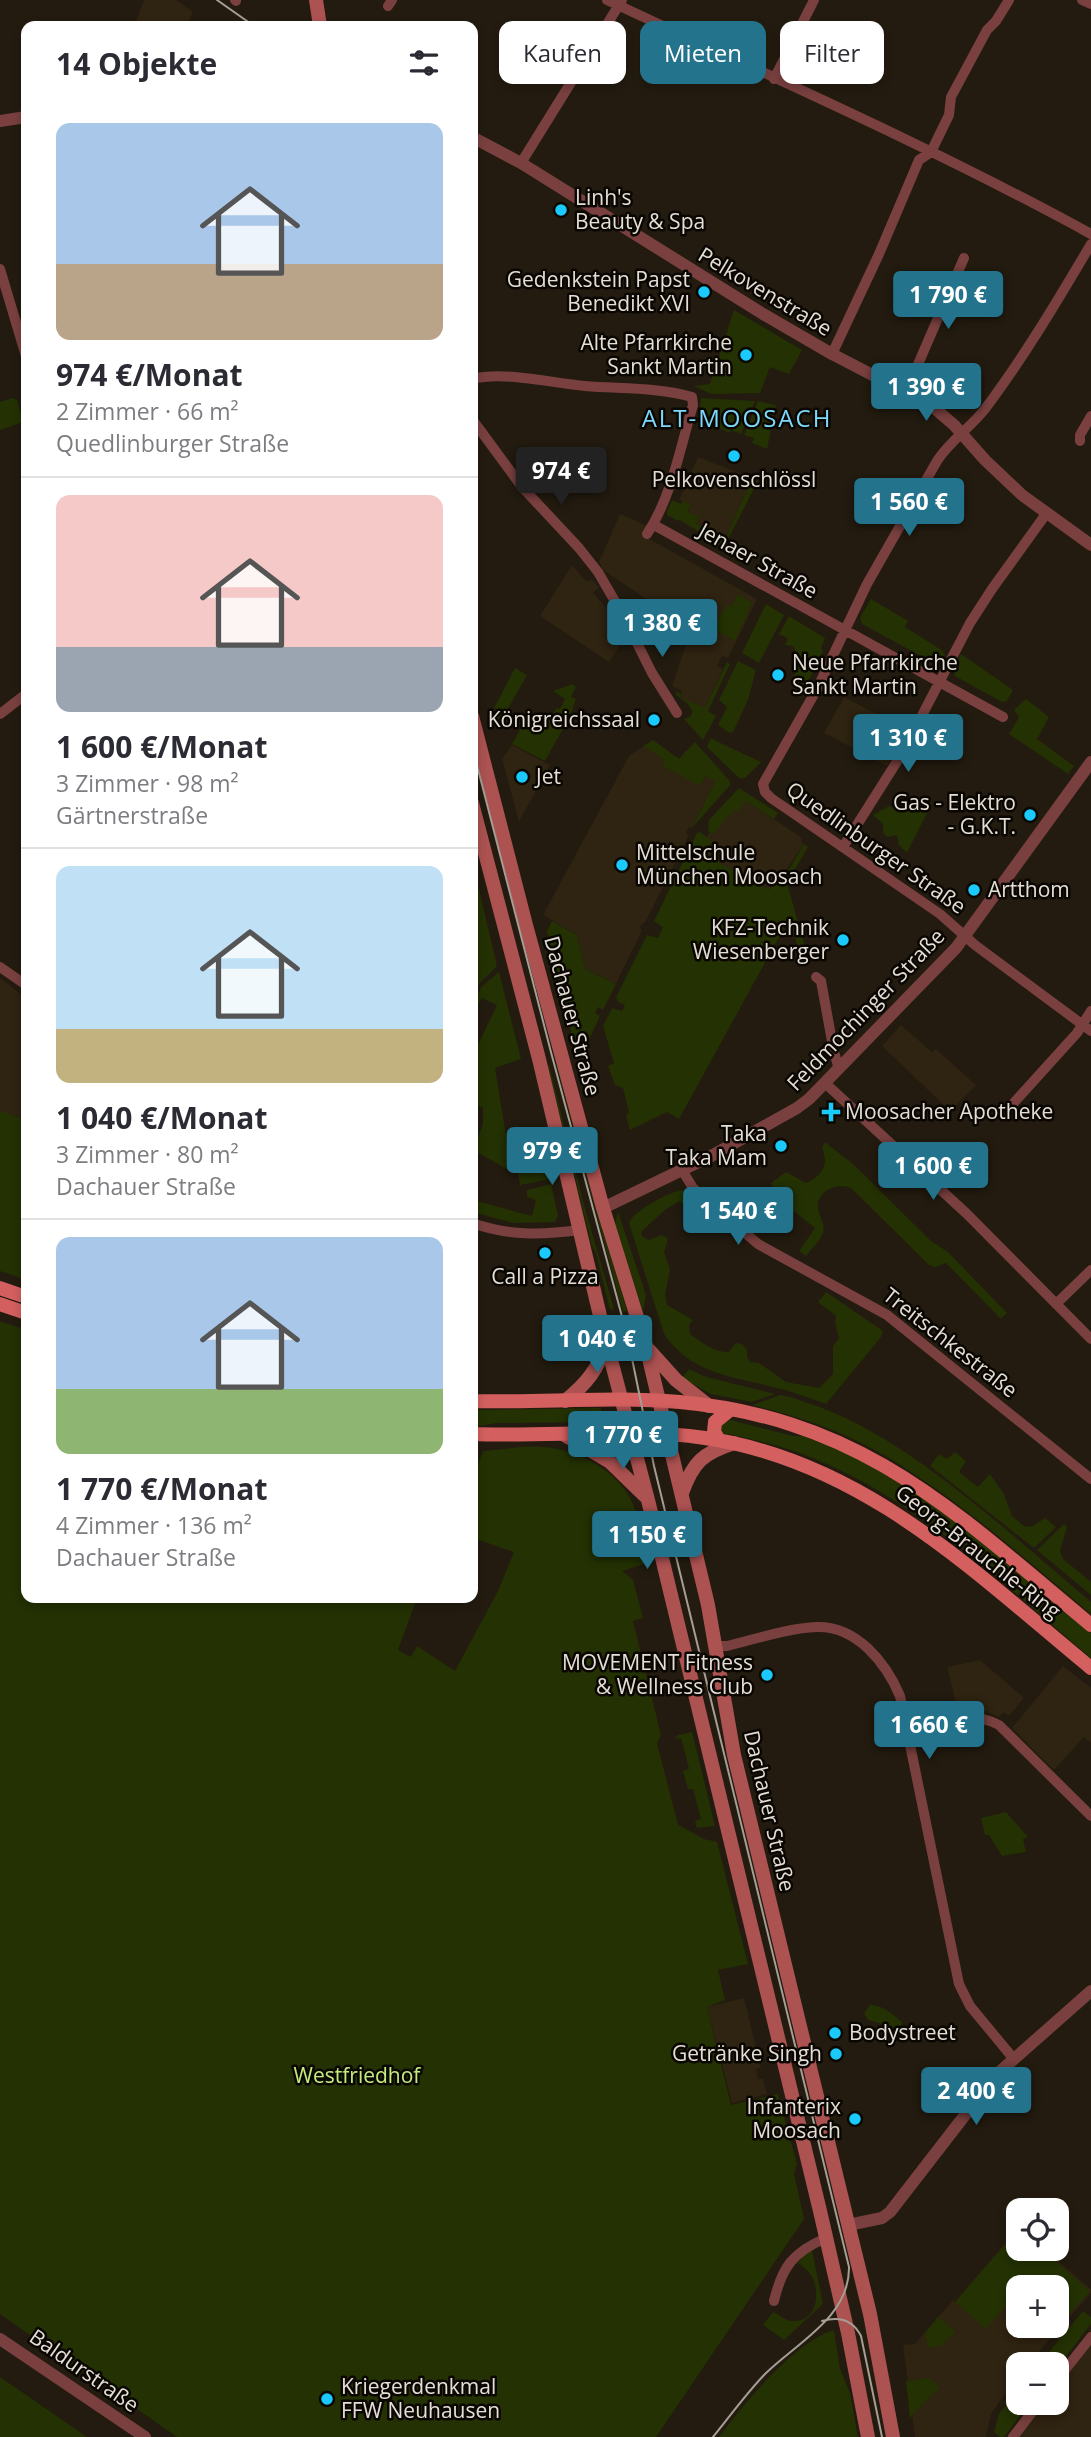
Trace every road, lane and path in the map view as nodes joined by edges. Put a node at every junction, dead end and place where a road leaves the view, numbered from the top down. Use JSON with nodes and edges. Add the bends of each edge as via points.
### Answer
{"nodes":[{"id":1,"x":316,"y":0,"type":"edge"},
{"id":2,"x":607,"y":0,"type":"edge"},
{"id":3,"x":814,"y":0,"type":"edge"},
{"id":4,"x":1009,"y":0,"type":"edge"},
{"id":5,"x":1082,"y":0,"type":"edge"},
{"id":6,"x":621,"y":3,"type":"edge"},
{"id":7,"x":1091,"y":4,"type":"edge"},
{"id":8,"x":319,"y":21,"type":"edge"},
{"id":9,"x":774,"y":79,"type":"junction"},
{"id":10,"x":21,"y":118,"type":"edge"},
{"id":11,"x":0,"y":121,"type":"edge"},
{"id":12,"x":478,"y":140,"type":"edge"},
{"id":13,"x":931,"y":152,"type":"junction"},
{"id":14,"x":521,"y":163,"type":"junction"},
{"id":15,"x":1091,"y":234,"type":"edge"},
{"id":16,"x":1091,"y":244,"type":"edge"},
{"id":17,"x":964,"y":258,"type":"dead end"},
{"id":18,"x":0,"y":269,"type":"edge"},
{"id":19,"x":21,"y":339,"type":"edge"},
{"id":20,"x":832,"y":354,"type":"junction"},
{"id":21,"x":478,"y":378,"type":"edge"},
{"id":22,"x":906,"y":392,"type":"junction"},
{"id":23,"x":1091,"y":416,"type":"edge"},
{"id":24,"x":478,"y":427,"type":"edge"},
{"id":25,"x":962,"y":434,"type":"junction"},
{"id":26,"x":1080,"y":441,"type":"dead end"},
{"id":27,"x":1046,"y":514,"type":"junction"},
{"id":28,"x":653,"y":524,"type":"junction"},
{"id":29,"x":647,"y":534,"type":"dead end"},
{"id":30,"x":1091,"y":545,"type":"edge"},
{"id":31,"x":845,"y":632,"type":"junction"},
{"id":32,"x":939,"y":681,"type":"junction"},
{"id":33,"x":21,"y":698,"type":"edge"},
{"id":34,"x":677,"y":713,"type":"dead end"},
{"id":35,"x":0,"y":714,"type":"edge"},
{"id":36,"x":1003,"y":717,"type":"dead end"},
{"id":37,"x":478,"y":739,"type":"edge"},
{"id":38,"x":1091,"y":763,"type":"edge"},
{"id":39,"x":478,"y":826,"type":"edge"},
{"id":40,"x":843,"y":847,"type":"junction"},
{"id":41,"x":966,"y":935,"type":"junction"},
{"id":42,"x":0,"y":967,"type":"edge"},
{"id":43,"x":816,"y":977,"type":"dead end"},
{"id":44,"x":21,"y":982,"type":"edge"},
{"id":45,"x":1091,"y":1011,"type":"edge"},
{"id":46,"x":1087,"y":1028,"type":"edge"},
{"id":47,"x":839,"y":1069,"type":"junction"},
{"id":48,"x":825,"y":1083,"type":"junction"},
{"id":49,"x":1010,"y":1107,"type":"dead end"},
{"id":50,"x":682,"y":1170,"type":"junction"},
{"id":51,"x":603,"y":1208,"type":"junction"},
{"id":52,"x":478,"y":1225,"type":"edge"},
{"id":53,"x":580,"y":1230,"type":"junction"},
{"id":54,"x":1091,"y":1270,"type":"edge"},
{"id":55,"x":0,"y":1288,"type":"edge"},
{"id":56,"x":21,"y":1295,"type":"edge"},
{"id":57,"x":0,"y":1304,"type":"edge"},
{"id":58,"x":1056,"y":1304,"type":"junction"},
{"id":59,"x":21,"y":1311,"type":"edge"},
{"id":60,"x":1091,"y":1339,"type":"edge"},
{"id":61,"x":606,"y":1341,"type":"junction"},
{"id":62,"x":646,"y":1346,"type":"junction"},
{"id":63,"x":478,"y":1401,"type":"edge"},
{"id":64,"x":565,"y":1401,"type":"junction"},
{"id":65,"x":622,"y":1401,"type":"junction"},
{"id":66,"x":659,"y":1401,"type":"junction"},
{"id":67,"x":709,"y":1406,"type":"junction"},
{"id":68,"x":731,"y":1409,"type":"junction"},
{"id":69,"x":631,"y":1433,"type":"junction"},
{"id":70,"x":478,"y":1434,"type":"edge"},
{"id":71,"x":563,"y":1434,"type":"junction"},
{"id":72,"x":667,"y":1434,"type":"junction"},
{"id":73,"x":727,"y":1442,"type":"junction"},
{"id":74,"x":1091,"y":1479,"type":"edge"},
{"id":75,"x":682,"y":1494,"type":"junction"},
{"id":76,"x":648,"y":1500,"type":"junction"},
{"id":77,"x":1091,"y":1625,"type":"edge"},
{"id":78,"x":715,"y":1646,"type":"junction"},
{"id":79,"x":1091,"y":1668,"type":"edge"},
{"id":80,"x":907,"y":1729,"type":"junction"},
{"id":81,"x":1091,"y":1816,"type":"edge"},
{"id":82,"x":1091,"y":1991,"type":"edge"},
{"id":83,"x":1013,"y":2058,"type":"junction"},
{"id":84,"x":848,"y":2225,"type":"junction"},
{"id":85,"x":826,"y":2238,"type":"junction"},
{"id":86,"x":774,"y":2301,"type":"dead end"},
{"id":87,"x":1091,"y":2337,"type":"edge"},
{"id":88,"x":0,"y":2339,"type":"edge"},
{"id":89,"x":1069,"y":2365,"type":"edge"},
{"id":90,"x":1030,"y":2415,"type":"edge"},
{"id":91,"x":145,"y":2437,"type":"edge"},
{"id":92,"x":868,"y":2437,"type":"edge"},
{"id":93,"x":893,"y":2437,"type":"edge"},
{"id":94,"x":1013,"y":2437,"type":"edge"}],
"edges":[{"from":1,"to":8,"type":"main road"},
{"from":2,"to":6,"type":"street"},
{"from":3,"to":9,"type":"street"},
{"from":4,"to":13,"type":"street","via":[[951,97],[949,115]]},
{"from":5,"to":7,"type":"street"},
{"from":6,"to":9,"type":"street"},
{"from":6,"to":14,"type":"street"},
{"from":9,"to":13,"type":"street"},
{"from":10,"to":11,"type":"street"},
{"from":12,"to":14,"type":"street","name":"Pelkovenstraße"},
{"from":13,"to":15,"type":"street"},
{"from":13,"to":20,"type":"street","via":[[919,160]]},
{"from":14,"to":20,"type":"street","name":"Pelkovenstraße"},
{"from":16,"to":25,"type":"street","via":[[1039,329],[984,410]]},
{"from":17,"to":22,"type":"street"},
{"from":18,"to":19,"type":"street"},
{"from":20,"to":22,"type":"street","name":"Pelkovenstraße"},
{"from":21,"to":28,"type":"street","via":[[692,397],[675,469]]},
{"from":22,"to":25,"type":"street","name":"Pelkovenstraße","via":[[932,406]]},
{"from":23,"to":26,"type":"street"},
{"from":24,"to":34,"type":"street","via":[[522,487],[598,572]]},
{"from":25,"to":27,"type":"street","name":"Pelkovenstraße"},
{"from":25,"to":31,"type":"street","via":[[939,457]]},
{"from":27,"to":30,"type":"street","name":"Pelkovenstraße"},
{"from":27,"to":32,"type":"street","via":[[992,589]]},
{"from":28,"to":29,"type":"street"},
{"from":28,"to":31,"type":"street","name":"Jenaer Straße"},
{"from":31,"to":32,"type":"street","name":"Jenaer Straße"},
{"from":31,"to":40,"type":"street","name":"Quedlinburger Straße","via":[[815,695],[763,784],[771,798]]},
{"from":32,"to":36,"type":"street","name":"Jenaer Straße"},
{"from":32,"to":40,"type":"street","via":[[903,752]]},
{"from":33,"to":35,"type":"street"},
{"from":37,"to":51,"type":"main road","name":"Dachauer Straße"},
{"from":38,"to":41,"type":"street","name":"Feldmochinger Straße"},
{"from":39,"to":53,"type":"main road","name":"Dachauer Straße"},
{"from":40,"to":41,"type":"street","name":"Quedlinburger Straße"},
{"from":41,"to":46,"type":"street","name":"Quedlinburger Straße"},
{"from":41,"to":47,"type":"street","name":"Feldmochinger Straße"},
{"from":42,"to":44,"type":"street"},
{"from":43,"to":47,"type":"street","via":[[821,981]]},
{"from":45,"to":46,"type":"street"},
{"from":46,"to":49,"type":"street"},
{"from":47,"to":48,"type":"street","name":"Feldmochinger Straße"},
{"from":48,"to":50,"type":"street","name":"Feldmochinger Straße","via":[[797,1108]]},
{"from":48,"to":58,"type":"street","via":[[968,1214]]},
{"from":50,"to":51,"type":"street","name":"Feldmochinger Straße"},
{"from":50,"to":74,"type":"street","name":"Treitschkestraße","via":[[693,1188],[758,1244],[887,1315]]},
{"from":51,"to":62,"type":"main road","name":"Dachauer Straße"},
{"from":52,"to":53,"type":"street","via":[[526,1235]]},
{"from":53,"to":61,"type":"main road","name":"Dachauer Straße"},
{"from":54,"to":58,"type":"street"},
{"from":55,"to":56,"type":"main road"},
{"from":57,"to":59,"type":"main road"},
{"from":58,"to":60,"type":"street"},
{"from":61,"to":64,"type":"main road","via":[[591,1376]]},
{"from":61,"to":65,"type":"main road","name":"Dachauer Straße"},
{"from":62,"to":66,"type":"main road","name":"Dachauer Straße"},
{"from":62,"to":67,"type":"main road","via":[[676,1380]]},
{"from":63,"to":64,"type":"main road","name":"Georg-Brauchle-Ring"},
{"from":64,"to":65,"type":"main road","name":"Georg-Brauchle-Ring"},
{"from":65,"to":66,"type":"main road","name":"Georg-Brauchle-Ring"},
{"from":65,"to":69,"type":"main road","name":"Dachauer Straße"},
{"from":66,"to":67,"type":"main road","name":"Georg-Brauchle-Ring"},
{"from":66,"to":72,"type":"main road","name":"Dachauer Straße"},
{"from":67,"to":68,"type":"main road","name":"Georg-Brauchle-Ring"},
{"from":68,"to":73,"type":"main road","via":[[715,1422],[714,1432]]},
{"from":68,"to":77,"type":"main road","name":"Georg-Brauchle-Ring","via":[[799,1426],[889,1467],[983,1534]]},
{"from":69,"to":71,"type":"main road","name":"Georg-Brauchle-Ring"},
{"from":69,"to":72,"type":"main road","name":"Georg-Brauchle-Ring"},
{"from":69,"to":76,"type":"main road","name":"Dachauer Straße"},
{"from":70,"to":71,"type":"main road","name":"Georg-Brauchle-Ring"},
{"from":71,"to":76,"type":"main road","via":[[610,1462]]},
{"from":72,"to":73,"type":"main road","name":"Georg-Brauchle-Ring"},
{"from":72,"to":75,"type":"main road","name":"Dachauer Straße"},
{"from":73,"to":75,"type":"main road","via":[[698,1461]]},
{"from":73,"to":79,"type":"main road","name":"Georg-Brauchle-Ring","via":[[812,1467],[895,1511]]},
{"from":75,"to":78,"type":"main road","name":"Dachauer Straße"},
{"from":76,"to":85,"type":"main road","name":"Dachauer Straße"},
{"from":78,"to":80,"type":"street","via":[[820,1626],[846,1633],[872,1651],[891,1674]]},
{"from":78,"to":84,"type":"main road","name":"Dachauer Straße","via":[[729,1731]]},
{"from":80,"to":81,"type":"street","via":[[987,1718]]},
{"from":80,"to":83,"type":"street","via":[[959,1984],[970,2006]]},
{"from":82,"to":83,"type":"street"},
{"from":83,"to":84,"type":"street","via":[[890,2212]]},
{"from":84,"to":85,"type":"main road"},
{"from":84,"to":93,"type":"main road","name":"Dachauer Straße"},
{"from":85,"to":86,"type":"street","via":[[798,2253],[777,2285]]},
{"from":85,"to":92,"type":"main road","name":"Dachauer Straße"},
{"from":87,"to":89,"type":"street"},
{"from":88,"to":91,"type":"street","name":"Baldurstraße"},
{"from":90,"to":94,"type":"street"}]}
